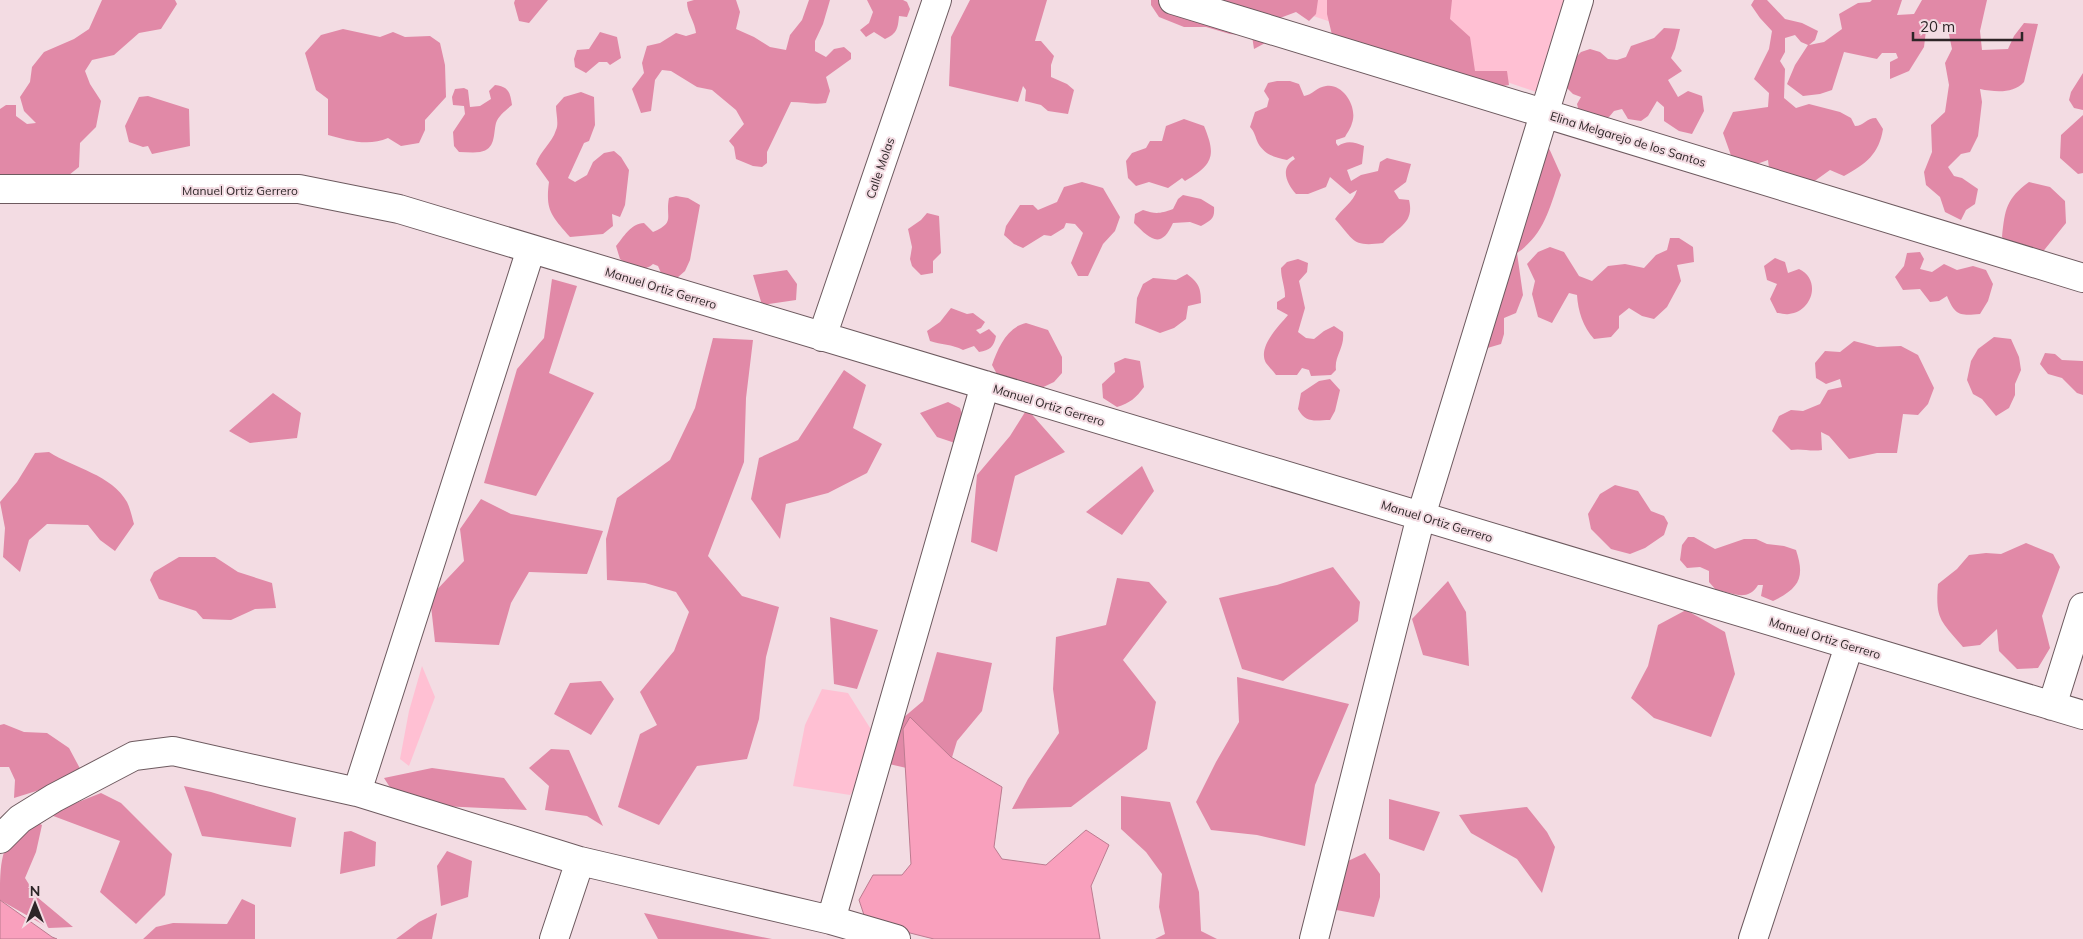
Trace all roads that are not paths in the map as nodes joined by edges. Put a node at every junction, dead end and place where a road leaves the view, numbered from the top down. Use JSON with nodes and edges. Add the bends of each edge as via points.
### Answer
{"nodes":[{"id":1,"x":938,"y":0,"type":"edge"},
{"id":2,"x":1173,"y":0,"type":"edge"},
{"id":3,"x":1579,"y":0,"type":"edge"},
{"id":4,"x":1543,"y":112,"type":"junction"},
{"id":5,"x":0,"y":190,"type":"edge"},
{"id":6,"x":531,"y":249,"type":"junction"},
{"id":7,"x":2083,"y":278,"type":"edge"},
{"id":8,"x":822,"y":337,"type":"junction"},
{"id":9,"x":985,"y":386,"type":"junction"},
{"id":10,"x":1420,"y":516,"type":"junction"},
{"id":11,"x":2083,"y":607,"type":"edge"},
{"id":12,"x":1849,"y":646,"type":"junction"},
{"id":13,"x":2052,"y":706,"type":"junction"},
{"id":14,"x":2083,"y":715,"type":"edge"},
{"id":15,"x":357,"y":792,"type":"junction"},
{"id":16,"x":0,"y":839,"type":"edge"},
{"id":17,"x":580,"y":861,"type":"junction"},
{"id":18,"x":831,"y":920,"type":"junction"},
{"id":19,"x":554,"y":939,"type":"edge"},
{"id":20,"x":896,"y":939,"type":"edge"},
{"id":21,"x":1314,"y":939,"type":"edge"},
{"id":22,"x":1753,"y":939,"type":"edge"}],
"edges":[{"from":1,"to":8,"type":"street","name":"Calle Molas"},
{"from":2,"to":4,"type":"street","name":"Elina Melgarejo de los Santos"},
{"from":3,"to":4,"type":"street"},
{"from":4,"to":7,"type":"street","name":"Elina Melgarejo de los Santos"},
{"from":4,"to":10,"type":"street"},
{"from":5,"to":6,"type":"street","name":"Manuel Ortiz Gerrero","via":[[298,189],[399,210]]},
{"from":6,"to":8,"type":"street","name":"Manuel Ortiz Gerrero"},
{"from":6,"to":15,"type":"street"},
{"from":8,"to":9,"type":"street","name":"Manuel Ortiz Gerrero"},
{"from":9,"to":10,"type":"street","name":"Manuel Ortiz Gerrero"},
{"from":9,"to":18,"type":"street"},
{"from":10,"to":12,"type":"street","name":"Manuel Ortiz Gerrero"},
{"from":10,"to":21,"type":"street"},
{"from":11,"to":13,"type":"street"},
{"from":12,"to":13,"type":"street","name":"Manuel Ortiz Gerrero"},
{"from":12,"to":22,"type":"street"},
{"from":13,"to":14,"type":"street","name":"Manuel Ortiz Gerrero"},
{"from":15,"to":16,"type":"street","via":[[173,751],[134,756],[20,819]]},
{"from":15,"to":17,"type":"street"},
{"from":17,"to":18,"type":"street"},
{"from":17,"to":19,"type":"street"},
{"from":18,"to":20,"type":"street"}]}
